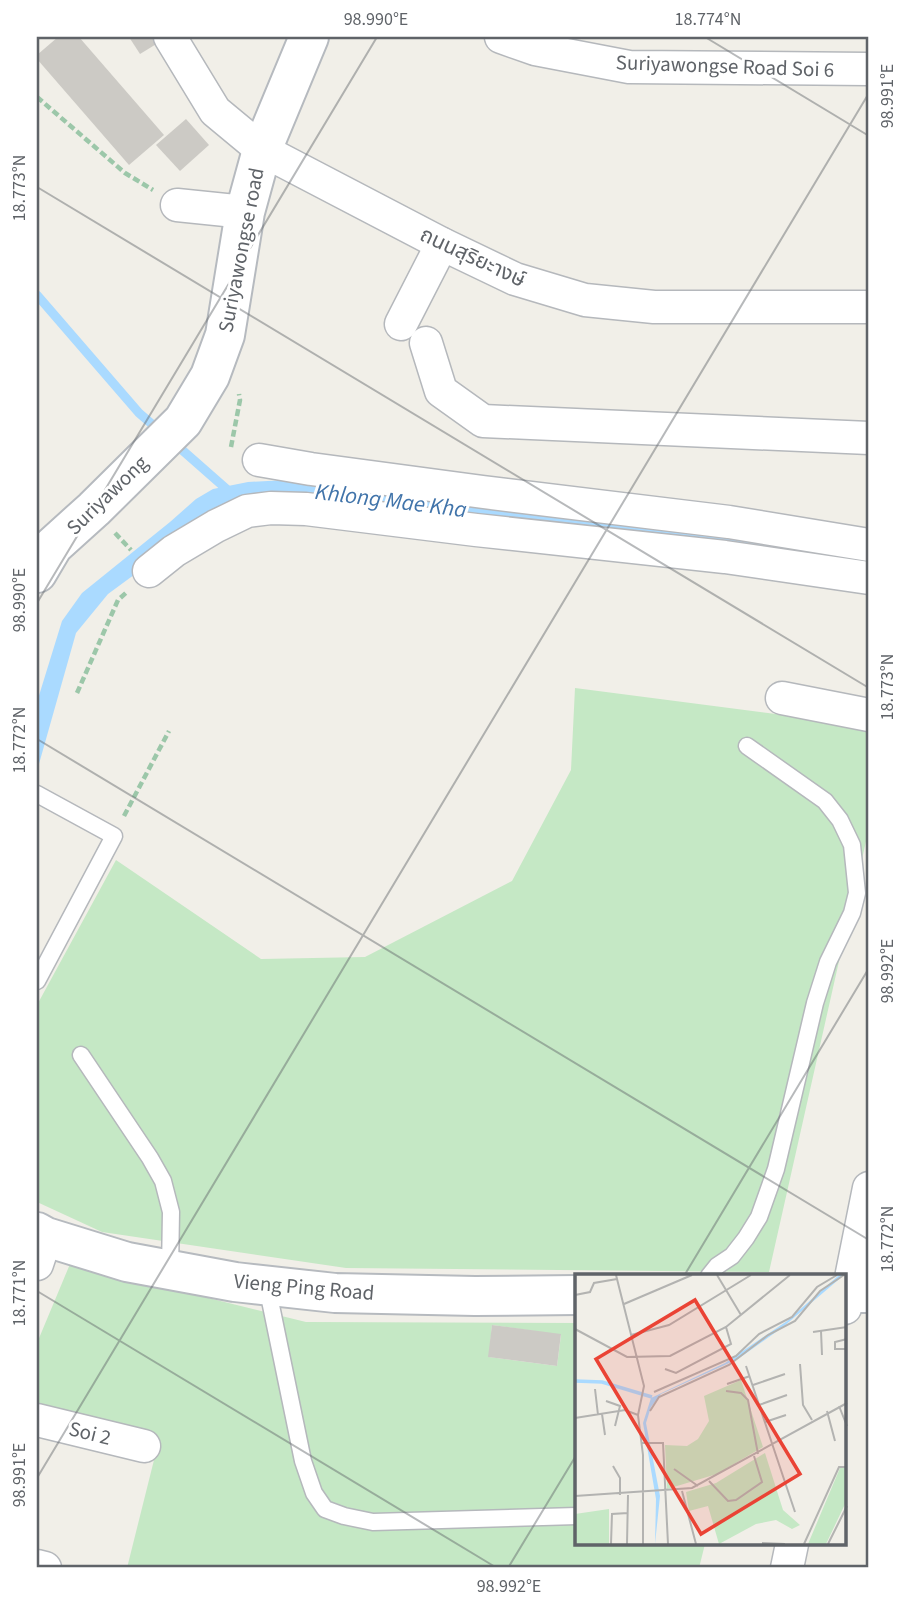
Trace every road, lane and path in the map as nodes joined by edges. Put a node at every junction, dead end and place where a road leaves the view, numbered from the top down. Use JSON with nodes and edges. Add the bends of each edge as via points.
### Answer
{"nodes":[{"id":1,"x":170,"y":37,"type":"edge"},
{"id":2,"x":309,"y":37,"type":"edge"},
{"id":3,"x":501,"y":37,"type":"edge"},
{"id":4,"x":869,"y":69,"type":"edge"},
{"id":5,"x":37,"y":97,"type":"edge"},
{"id":6,"x":262,"y":150,"type":"junction"},
{"id":7,"x":177,"y":205,"type":"joint"},
{"id":8,"x":245,"y":212,"type":"junction"},
{"id":9,"x":442,"y":244,"type":"junction"},
{"id":10,"x":869,"y":307,"type":"edge"},
{"id":11,"x":401,"y":324,"type":"dead end"},
{"id":12,"x":426,"y":343,"type":"dead end"},
{"id":13,"x":183,"y":421,"type":"joint"},
{"id":14,"x":869,"y":438,"type":"edge"},
{"id":15,"x":258,"y":460,"type":"dead end"},
{"id":16,"x":869,"y":545,"type":"edge"},
{"id":17,"x":42,"y":548,"type":"edge"},
{"id":18,"x":149,"y":571,"type":"joint"},
{"id":19,"x":869,"y":578,"type":"edge"},
{"id":20,"x":77,"y":692,"type":"dead end"},
{"id":21,"x":782,"y":698,"type":"dead end"},
{"id":22,"x":869,"y":715,"type":"edge"},
{"id":23,"x":169,"y":731,"type":"dead end"},
{"id":24,"x":747,"y":746,"type":"dead end"},
{"id":25,"x":41,"y":797,"type":"edge"},
{"id":26,"x":114,"y":836,"type":"junction"},
{"id":27,"x":37,"y":981,"type":"edge"},
{"id":28,"x":81,"y":1055,"type":"dead end"},
{"id":29,"x":869,"y":1188,"type":"edge"},
{"id":30,"x":40,"y":1244,"type":"edge"},
{"id":31,"x":170,"y":1270,"type":"junction"},
{"id":32,"x":711,"y":1274,"type":"edge"},
{"id":33,"x":267,"y":1286,"type":"junction"},
{"id":34,"x":575,"y":1295,"type":"edge"},
{"id":35,"x":852,"y":1296,"type":"edge"},
{"id":36,"x":37,"y":1420,"type":"edge"},
{"id":37,"x":144,"y":1446,"type":"dead end"},
{"id":38,"x":575,"y":1516,"type":"edge"},
{"id":39,"x":792,"y":1546,"type":"edge"},
{"id":40,"x":37,"y":1566,"type":"edge"},
{"id":41,"x":45,"y":1568,"type":"edge"},
{"id":42,"x":787,"y":1568,"type":"edge"}],
"edges":[{"from":1,"to":6,"type":"street","name":"ถนนสุริยะางษ์","via":[[215,111]]},
{"from":2,"to":6,"type":"street","name":"Suriyawongse road"},
{"from":3,"to":4,"type":"street","name":"Suriyawongse Road Soi 6","via":[[535,49],[629,67]]},
{"from":5,"to":7,"type":"path","via":[[125,173]]},
{"from":6,"to":8,"type":"street","name":"Suriyawongse road"},
{"from":6,"to":9,"type":"street","name":"ถนนสุริยะางษ์"},
{"from":7,"to":8,"type":"street"},
{"from":8,"to":13,"type":"street","name":"Suriyawongse road","via":[[225,335],[210,376]]},
{"from":9,"to":10,"type":"street","name":"ถนนสุริยะางษ์","via":[[515,279],[585,300],[654,307]]},
{"from":9,"to":11,"type":"street"},
{"from":12,"to":14,"type":"street","via":[[440,391],[483,421]]},
{"from":13,"to":17,"type":"street","name":"Suriyawong","via":[[132,472]]},
{"from":15,"to":16,"type":"street"},
{"from":18,"to":19,"type":"street","via":[[216,526],[247,511],[271,508],[725,557]]},
{"from":18,"to":20,"type":"path","via":[[118,600]]},
{"from":21,"to":22,"type":"street"},
{"from":23,"to":26,"type":"path"},
{"from":24,"to":32,"type":"lane","via":[[825,801],[840,820],[852,845],[857,893],[815,1003],[776,1169],[759,1217],[732,1256]]},
{"from":25,"to":26,"type":"lane"},
{"from":26,"to":27,"type":"lane"},
{"from":28,"to":31,"type":"lane","via":[[163,1181],[171,1212]]},
{"from":29,"to":35,"type":"street"},
{"from":30,"to":31,"type":"street","name":"Vieng Ping Road"},
{"from":31,"to":33,"type":"street","name":"Vieng Ping Road"},
{"from":33,"to":34,"type":"street","name":"Vieng Ping Road","via":[[335,1293]]},
{"from":33,"to":38,"type":"lane","via":[[303,1461],[325,1509],[373,1522]]},
{"from":36,"to":37,"type":"street","name":"Soi 2"},
{"from":39,"to":42,"type":"street"},
{"from":40,"to":41,"type":"street"}]}
